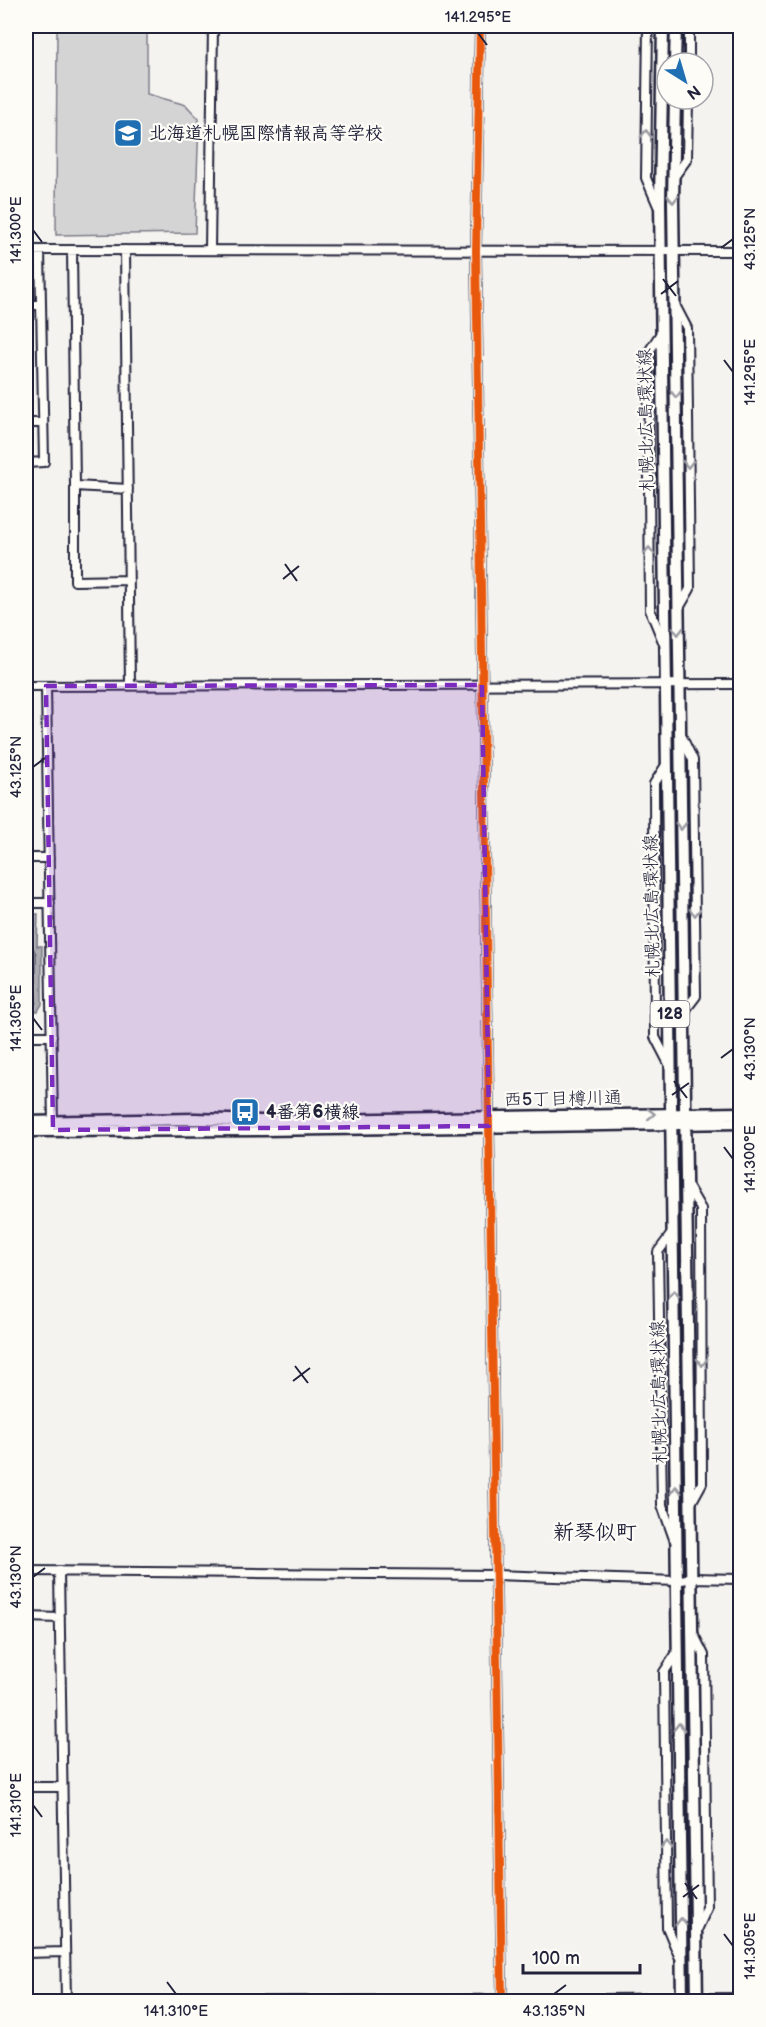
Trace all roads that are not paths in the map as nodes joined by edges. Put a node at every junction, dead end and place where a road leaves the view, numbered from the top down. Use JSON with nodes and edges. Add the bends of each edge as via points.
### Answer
{"nodes":[{"id":1,"x":213,"y":26,"type":"edge"},
{"id":2,"x":480,"y":26,"type":"edge"},
{"id":3,"x":648,"y":26,"type":"edge"},
{"id":4,"x":663,"y":26,"type":"edge"},
{"id":5,"x":676,"y":26,"type":"edge"},
{"id":6,"x":689,"y":26,"type":"edge"},
{"id":7,"x":675,"y":51,"type":"edge"},
{"id":8,"x":689,"y":51,"type":"edge"},
{"id":9,"x":675,"y":111,"type":"edge"},
{"id":10,"x":688,"y":111,"type":"edge"},
{"id":11,"x":674,"y":177,"type":"junction"},
{"id":12,"x":660,"y":210,"type":"junction"},
{"id":13,"x":26,"y":250,"type":"edge"},
{"id":14,"x":40,"y":250,"type":"junction"},
{"id":15,"x":72,"y":250,"type":"junction"},
{"id":16,"x":125,"y":250,"type":"junction"},
{"id":17,"x":210,"y":250,"type":"junction"},
{"id":18,"x":674,"y":250,"type":"junction"},
{"id":19,"x":476,"y":251,"type":"junction"},
{"id":20,"x":660,"y":251,"type":"junction"},
{"id":21,"x":741,"y":251,"type":"edge"},
{"id":22,"x":26,"y":305,"type":"edge"},
{"id":23,"x":41,"y":305,"type":"junction"},
{"id":24,"x":26,"y":423,"type":"edge"},
{"id":25,"x":43,"y":423,"type":"junction"},
{"id":26,"x":26,"y":463,"type":"edge"},
{"id":27,"x":75,"y":486,"type":"junction"},
{"id":28,"x":128,"y":489,"type":"junction"},
{"id":29,"x":129,"y":580,"type":"junction"},
{"id":30,"x":679,"y":684,"type":"junction"},
{"id":31,"x":741,"y":684,"type":"edge"},
{"id":32,"x":130,"y":685,"type":"junction"},
{"id":33,"x":482,"y":685,"type":"junction"},
{"id":34,"x":26,"y":686,"type":"edge"},
{"id":35,"x":46,"y":686,"type":"junction"},
{"id":36,"x":666,"y":686,"type":"junction"},
{"id":37,"x":667,"y":764,"type":"junction"},
{"id":38,"x":26,"y":858,"type":"edge"},
{"id":39,"x":49,"y":858,"type":"junction"},
{"id":40,"x":26,"y":903,"type":"edge"},
{"id":41,"x":50,"y":903,"type":"junction"},
{"id":42,"x":26,"y":1036,"type":"edge"},
{"id":43,"x":52,"y":1036,"type":"junction"},
{"id":44,"x":671,"y":1068,"type":"junction"},
{"id":45,"x":741,"y":1113,"type":"edge"},
{"id":46,"x":671,"y":1118,"type":"junction"},
{"id":47,"x":684,"y":1119,"type":"junction"},
{"id":48,"x":489,"y":1121,"type":"junction"},
{"id":49,"x":26,"y":1122,"type":"edge"},
{"id":50,"x":741,"y":1123,"type":"edge"},
{"id":51,"x":53,"y":1126,"type":"junction"},
{"id":52,"x":26,"y":1131,"type":"edge"},
{"id":53,"x":26,"y":1571,"type":"edge"},
{"id":54,"x":59,"y":1571,"type":"junction"},
{"id":55,"x":496,"y":1575,"type":"junction"},
{"id":56,"x":691,"y":1578,"type":"junction"},
{"id":57,"x":741,"y":1579,"type":"edge"},
{"id":58,"x":677,"y":1581,"type":"junction"},
{"id":59,"x":26,"y":1617,"type":"edge"},
{"id":60,"x":60,"y":1618,"type":"junction"},
{"id":61,"x":26,"y":1787,"type":"edge"},
{"id":62,"x":61,"y":1787,"type":"junction"},
{"id":63,"x":64,"y":1952,"type":"junction"},
{"id":64,"x":26,"y":1953,"type":"edge"},
{"id":65,"x":741,"y":1998,"type":"edge"},
{"id":66,"x":502,"y":1999,"type":"junction"},
{"id":67,"x":682,"y":2000,"type":"edge"},
{"id":68,"x":697,"y":2000,"type":"edge"},
{"id":69,"x":66,"y":2001,"type":"edge"},
{"id":70,"x":190,"y":2001,"type":"edge"}],
"edges":[{"from":1,"to":17,"type":"street"},
{"from":2,"to":19,"type":"street"},
{"from":12,"to":3,"type":"street","one_way":true,"via":[[646,178]]},
{"from":4,"to":12,"type":"main road","name":"札幌北広島環状線","number":"128"},
{"from":5,"to":7,"type":"main road"},
{"from":6,"to":8,"type":"street"},
{"from":9,"to":11,"type":"main road","name":"札幌北広島環状線","number":"128"},
{"from":10,"to":11,"type":"street","via":[[687,159]]},
{"from":11,"to":18,"type":"main road","name":"札幌北広島環状線","number":"128","one_way":true},
{"from":12,"to":20,"type":"main road","name":"札幌北広島環状線","number":"128"},
{"from":13,"to":14,"type":"street"},
{"from":14,"to":15,"type":"street"},
{"from":14,"to":23,"type":"street"},
{"from":15,"to":16,"type":"street"},
{"from":15,"to":27,"type":"street"},
{"from":16,"to":17,"type":"street"},
{"from":16,"to":28,"type":"street"},
{"from":17,"to":19,"type":"street"},
{"from":18,"to":20,"type":"street"},
{"from":18,"to":21,"type":"street"},
{"from":18,"to":30,"type":"main road","name":"札幌北広島環状線","number":"128","one_way":true},
{"from":19,"to":20,"type":"street"},
{"from":19,"to":33,"type":"street"},
{"from":36,"to":20,"type":"main road","name":"札幌北広島環状線","number":"128","one_way":true},
{"from":22,"to":23,"type":"street"},
{"from":23,"to":25,"type":"street"},
{"from":24,"to":25,"type":"street"},
{"from":25,"to":26,"type":"street","via":[[44,462]]},
{"from":27,"to":28,"type":"street"},
{"from":27,"to":29,"type":"street","via":[[75,581]]},
{"from":28,"to":29,"type":"street"},
{"from":29,"to":32,"type":"street"},
{"from":30,"to":31,"type":"street"},
{"from":30,"to":36,"type":"street"},
{"from":30,"to":47,"type":"main road","name":"札幌北広島環状線","number":"128","one_way":true},
{"from":32,"to":33,"type":"street"},
{"from":32,"to":35,"type":"street"},
{"from":33,"to":36,"type":"street"},
{"from":33,"to":48,"type":"street"},
{"from":34,"to":35,"type":"street"},
{"from":35,"to":39,"type":"street"},
{"from":36,"to":37,"type":"main road","name":"札幌北広島環状線","number":"128"},
{"from":37,"to":44,"type":"main road","name":"札幌北広島環状線","number":"128"},
{"from":37,"to":44,"type":"street","via":[[654,784],[655,1037]]},
{"from":38,"to":39,"type":"street"},
{"from":39,"to":41,"type":"street"},
{"from":40,"to":41,"type":"street"},
{"from":41,"to":43,"type":"street"},
{"from":42,"to":43,"type":"street"},
{"from":43,"to":51,"type":"street"},
{"from":44,"to":46,"type":"main road","name":"札幌北広島環状線","number":"128"},
{"from":45,"to":47,"type":"main road","name":"西5丁目樽川通"},
{"from":46,"to":47,"type":"main road","name":"西5丁目樽川通"},
{"from":46,"to":48,"type":"main road","name":"西5丁目樽川通"},
{"from":58,"to":46,"type":"main road","name":"札幌北広島環状線","number":"128","one_way":true},
{"from":47,"to":50,"type":"main road","name":"西5丁目樽川通"},
{"from":47,"to":56,"type":"main road","name":"札幌北広島環状線","number":"128","one_way":true},
{"from":48,"to":51,"type":"main road","name":"西5丁目樽川通"},
{"from":48,"to":55,"type":"street"},
{"from":49,"to":51,"type":"main road","name":"西5丁目樽川通"},
{"from":51,"to":52,"type":"main road","name":"西5丁目樽川通"},
{"from":53,"to":54,"type":"street"},
{"from":54,"to":55,"type":"street"},
{"from":54,"to":60,"type":"street"},
{"from":55,"to":58,"type":"street"},
{"from":55,"to":66,"type":"street"},
{"from":56,"to":57,"type":"street"},
{"from":56,"to":58,"type":"street"},
{"from":56,"to":68,"type":"main road","name":"札幌北広島環状線","number":"128"},
{"from":67,"to":58,"type":"main road","name":"札幌北広島環状線","number":"128","one_way":true},
{"from":59,"to":60,"type":"street"},
{"from":60,"to":62,"type":"street"},
{"from":61,"to":62,"type":"street"},
{"from":62,"to":63,"type":"street"},
{"from":63,"to":64,"type":"street"},
{"from":63,"to":69,"type":"street"},
{"from":65,"to":68,"type":"street"},
{"from":66,"to":67,"type":"street"},
{"from":66,"to":70,"type":"street"},
{"from":67,"to":68,"type":"street"}]}
